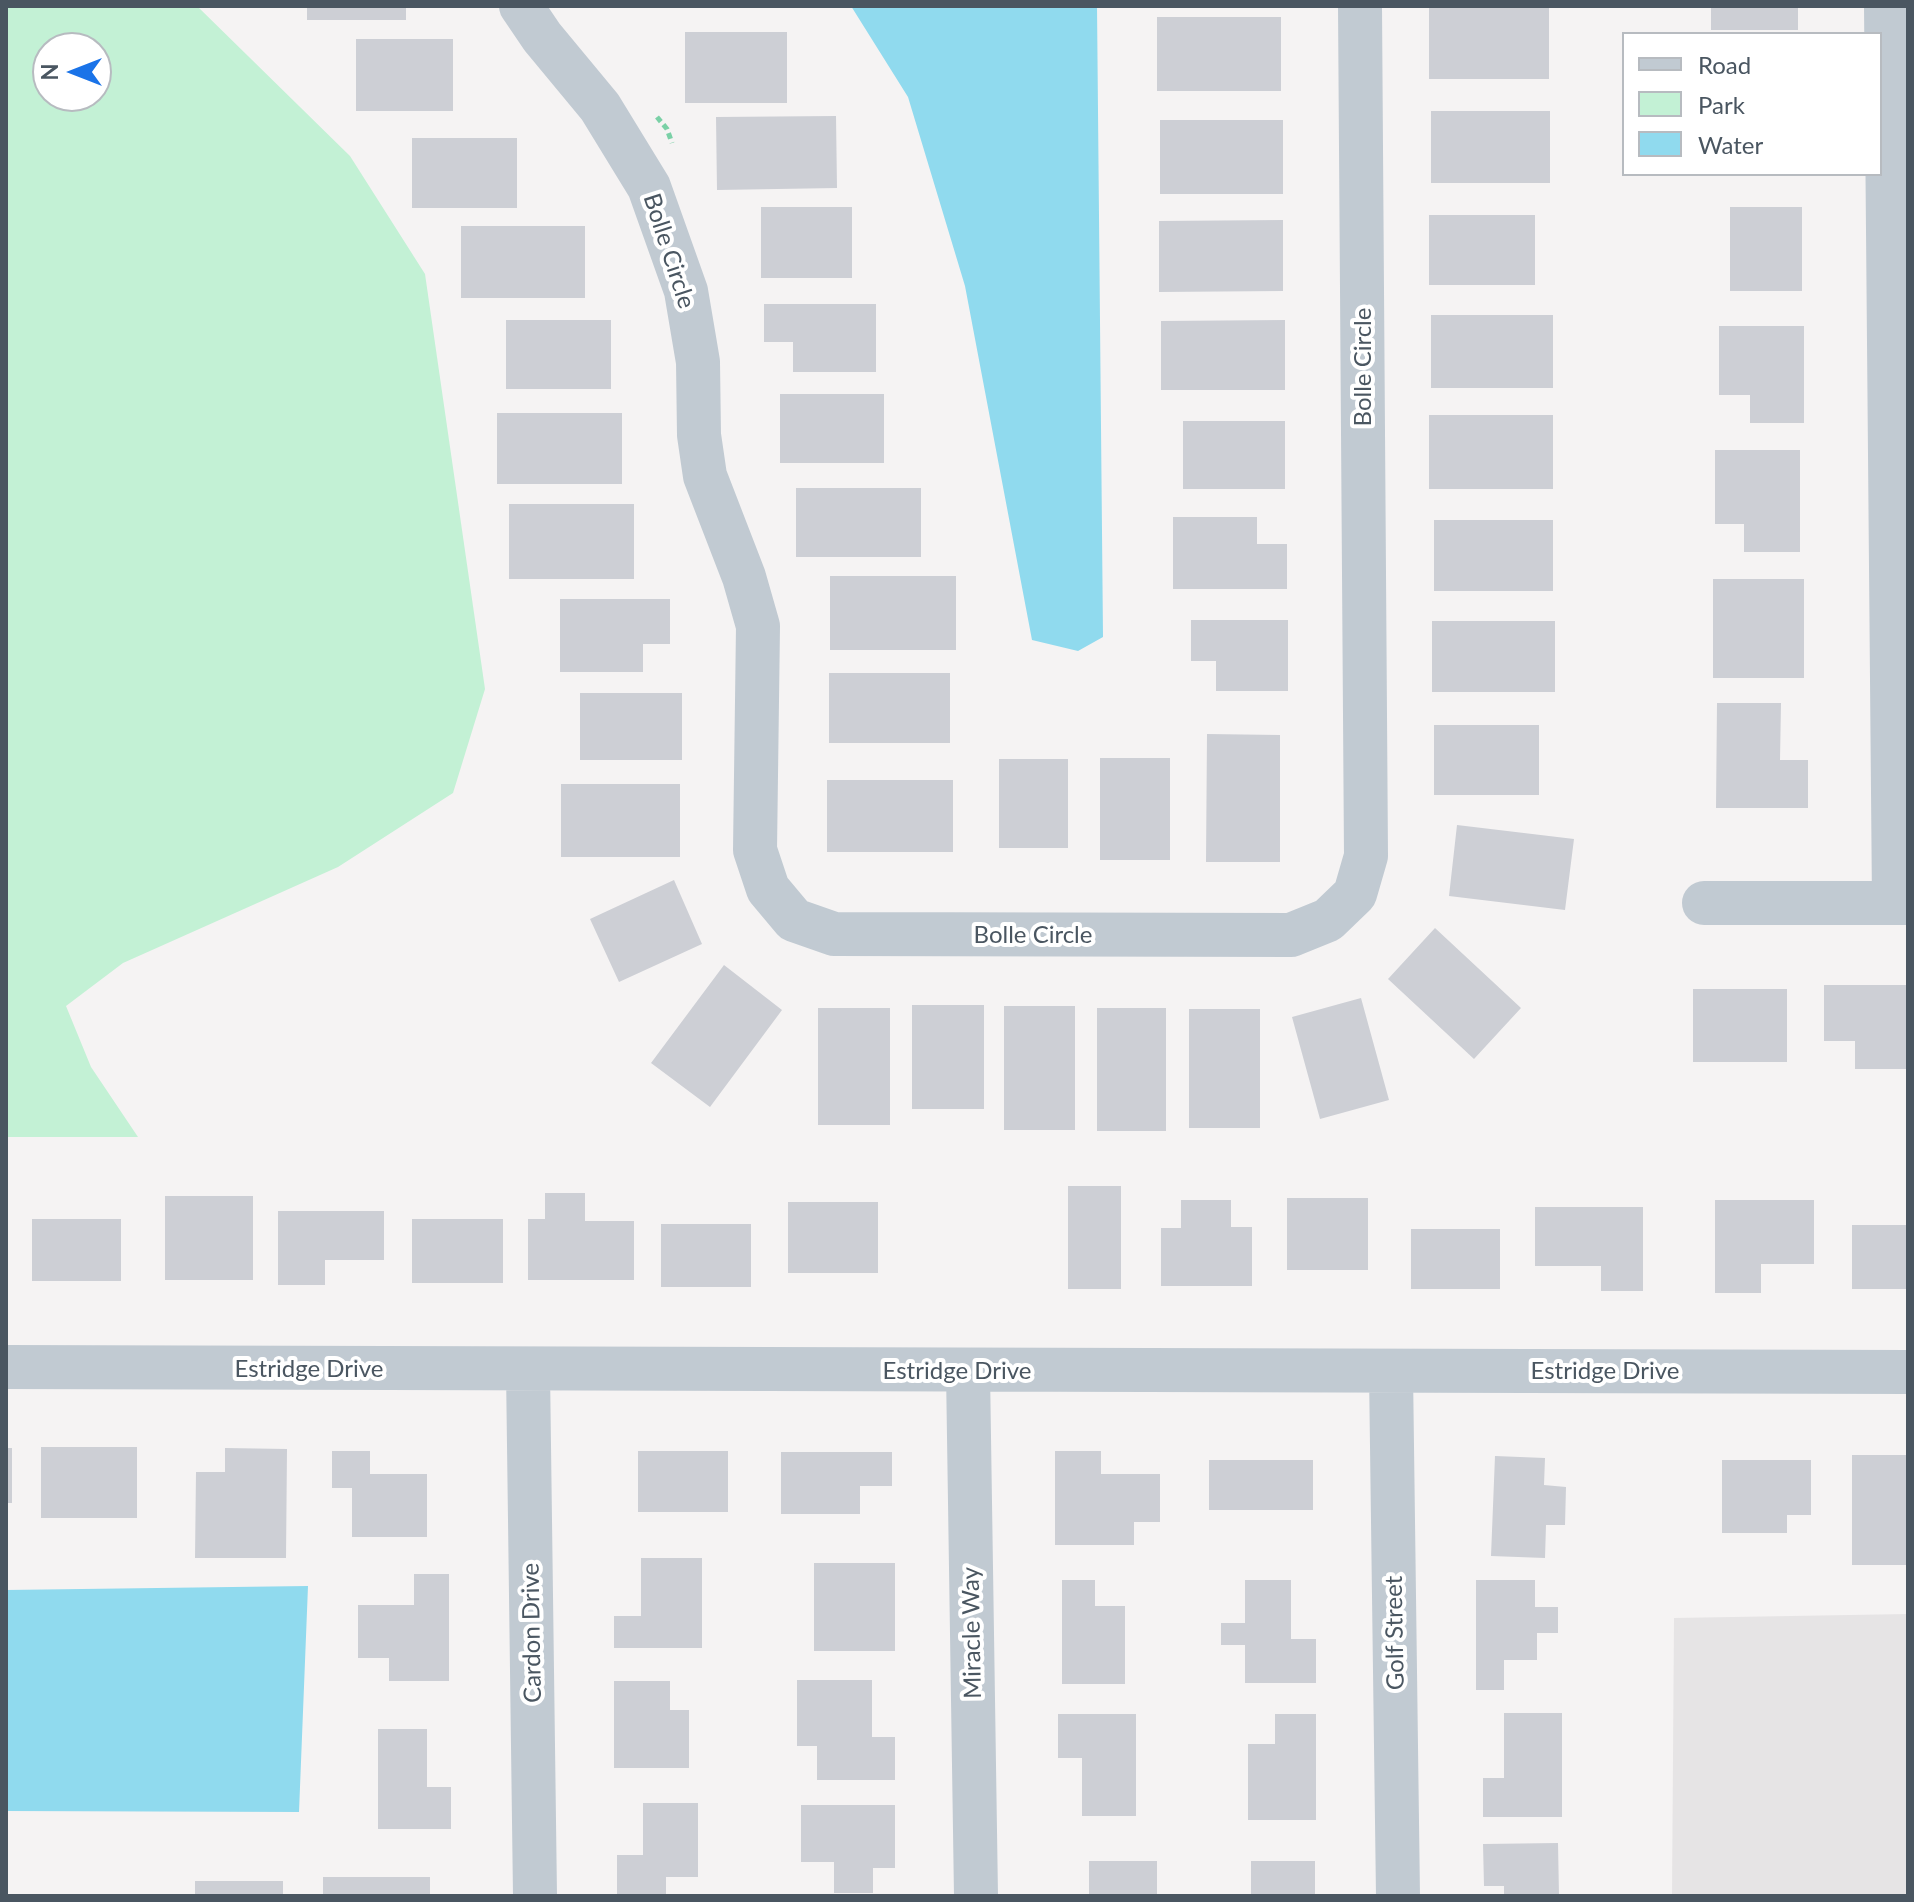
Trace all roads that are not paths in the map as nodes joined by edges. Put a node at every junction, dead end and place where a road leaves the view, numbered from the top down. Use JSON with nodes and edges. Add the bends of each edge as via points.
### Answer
{"nodes":[{"id":1,"x":521,"y":6,"type":"edge"},
{"id":2,"x":1360,"y":6,"type":"edge"},
{"id":3,"x":1886,"y":6,"type":"edge"},
{"id":4,"x":1898,"y":118,"type":"edge"},
{"id":5,"x":1704,"y":903,"type":"dead end"},
{"id":6,"x":1901,"y":903,"type":"edge"},
{"id":7,"x":6,"y":1367,"type":"edge"},
{"id":8,"x":528,"y":1370,"type":"junction"},
{"id":9,"x":968,"y":1371,"type":"junction"},
{"id":10,"x":1391,"y":1371,"type":"junction"},
{"id":11,"x":1908,"y":1372,"type":"edge"},
{"id":12,"x":535,"y":1896,"type":"edge"},
{"id":13,"x":976,"y":1896,"type":"edge"},
{"id":14,"x":1398,"y":1896,"type":"edge"}],
"edges":[{"from":1,"to":2,"type":"street","name":"Bolle Circle","via":[[600,107],[649,187],[686,291],[698,362],[705,476],[758,626],[755,850],[768,889],[794,920],[834,934],[1244,935],[1291,935],[1328,920],[1355,894],[1366,856]]},
{"from":3,"to":4,"type":"street"},
{"from":4,"to":6,"type":"street"},
{"from":5,"to":6,"type":"street"},
{"from":7,"to":8,"type":"street","name":"Estridge Drive"},
{"from":8,"to":9,"type":"street","name":"Estridge Drive"},
{"from":8,"to":12,"type":"street","name":"Cardon Drive"},
{"from":9,"to":10,"type":"street","name":"Estridge Drive"},
{"from":9,"to":13,"type":"street","name":"Miracle Way"},
{"from":10,"to":11,"type":"street","name":"Estridge Drive"},
{"from":10,"to":14,"type":"street","name":"Golf Street"}]}
